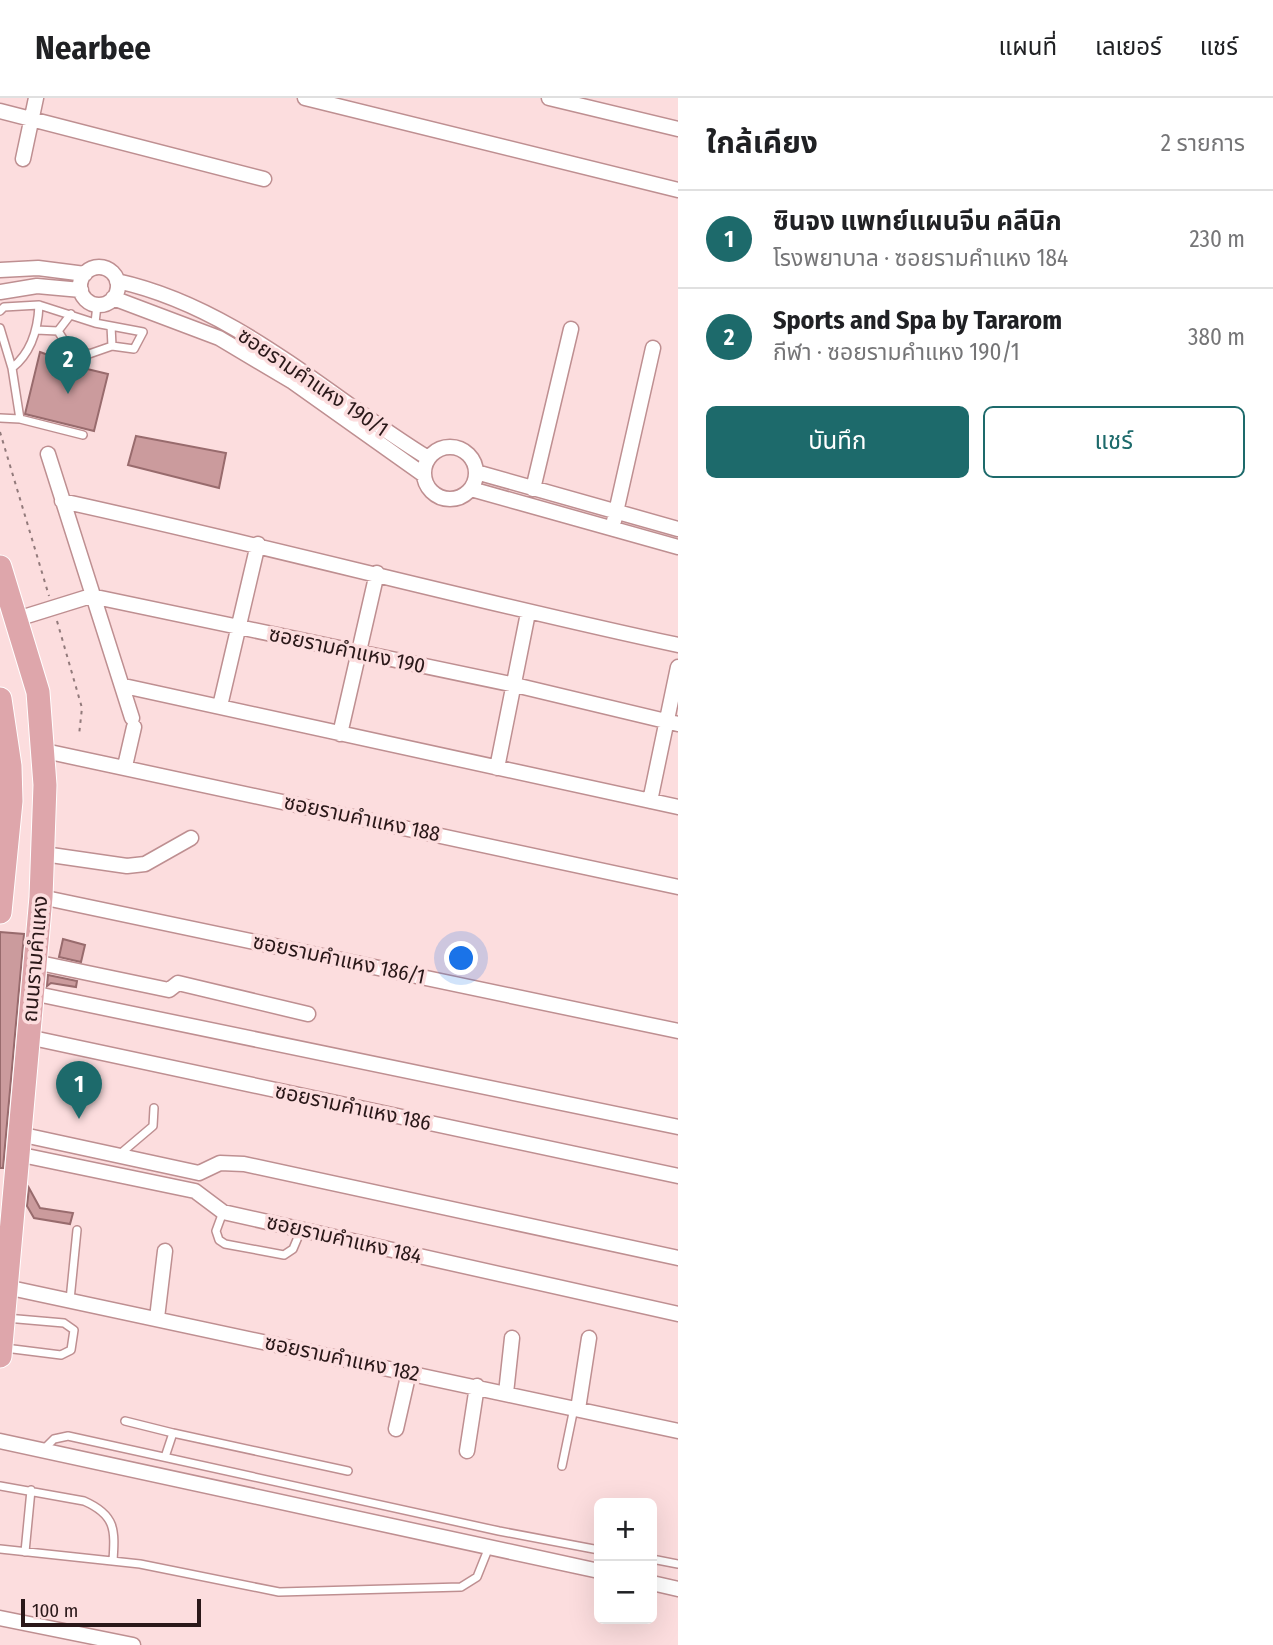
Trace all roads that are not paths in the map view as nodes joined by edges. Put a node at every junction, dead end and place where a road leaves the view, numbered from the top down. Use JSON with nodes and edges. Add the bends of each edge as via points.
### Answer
{"nodes":[{"id":1,"x":36,"y":98,"type":"edge"},
{"id":2,"x":305,"y":98,"type":"edge"},
{"id":3,"x":549,"y":98,"type":"edge"},
{"id":4,"x":0,"y":111,"type":"edge"},
{"id":5,"x":32,"y":119,"type":"junction"},
{"id":6,"x":678,"y":129,"type":"edge"},
{"id":7,"x":23,"y":159,"type":"dead end"},
{"id":8,"x":264,"y":179,"type":"dead end"},
{"id":9,"x":678,"y":190,"type":"edge"},
{"id":10,"x":38,"y":268,"type":"junction"},
{"id":11,"x":0,"y":270,"type":"edge"},
{"id":12,"x":85,"y":274,"type":"junction"},
{"id":13,"x":117,"y":281,"type":"junction"},
{"id":14,"x":37,"y":286,"type":"junction"},
{"id":15,"x":81,"y":290,"type":"junction"},
{"id":16,"x":0,"y":292,"type":"edge"},
{"id":17,"x":113,"y":298,"type":"junction"},
{"id":18,"x":97,"y":304,"type":"junction"},
{"id":19,"x":39,"y":305,"type":"junction"},
{"id":20,"x":0,"y":311,"type":"edge"},
{"id":21,"x":71,"y":314,"type":"junction"},
{"id":22,"x":95,"y":323,"type":"junction"},
{"id":23,"x":111,"y":326,"type":"junction"},
{"id":24,"x":0,"y":328,"type":"edge"},
{"id":25,"x":572,"y":328,"type":"dead end"},
{"id":26,"x":36,"y":330,"type":"junction"},
{"id":27,"x":58,"y":331,"type":"junction"},
{"id":28,"x":112,"y":346,"type":"junction"},
{"id":29,"x":653,"y":348,"type":"dead end"},
{"id":30,"x":12,"y":368,"type":"junction"},
{"id":31,"x":335,"y":403,"type":"junction"},
{"id":32,"x":0,"y":418,"type":"edge"},
{"id":33,"x":20,"y":419,"type":"junction"},
{"id":34,"x":83,"y":435,"type":"dead end"},
{"id":35,"x":48,"y":454,"type":"dead end"},
{"id":36,"x":428,"y":458,"type":"junction"},
{"id":37,"x":476,"y":472,"type":"junction"},
{"id":38,"x":424,"y":475,"type":"junction"},
{"id":39,"x":471,"y":489,"type":"junction"},
{"id":40,"x":533,"y":489,"type":"junction"},
{"id":41,"x":62,"y":500,"type":"junction"},
{"id":42,"x":615,"y":519,"type":"junction"},
{"id":43,"x":678,"y":529,"type":"edge"},
{"id":44,"x":258,"y":544,"type":"junction"},
{"id":45,"x":678,"y":547,"type":"edge"},
{"id":46,"x":0,"y":567,"type":"edge"},
{"id":47,"x":377,"y":573,"type":"junction"},
{"id":48,"x":91,"y":596,"type":"junction"},
{"id":49,"x":528,"y":613,"type":"junction"},
{"id":50,"x":17,"y":619,"type":"junction"},
{"id":51,"x":239,"y":626,"type":"junction"},
{"id":52,"x":678,"y":645,"type":"edge"},
{"id":53,"x":356,"y":653,"type":"junction"},
{"id":54,"x":678,"y":667,"type":"edge"},
{"id":55,"x":515,"y":685,"type":"junction"},
{"id":56,"x":124,"y":686,"type":"junction"},
{"id":57,"x":220,"y":706,"type":"junction"},
{"id":58,"x":2,"y":718,"type":"edge"},
{"id":59,"x":672,"y":722,"type":"edge"},
{"id":60,"x":340,"y":734,"type":"junction"},
{"id":61,"x":45,"y":751,"type":"junction"},
{"id":62,"x":125,"y":766,"type":"junction"},
{"id":63,"x":497,"y":768,"type":"junction"},
{"id":64,"x":650,"y":801,"type":"junction"},
{"id":65,"x":678,"y":807,"type":"edge"},
{"id":66,"x":191,"y":838,"type":"dead end"},
{"id":67,"x":4,"y":846,"type":"edge"},
{"id":68,"x":44,"y":854,"type":"junction"},
{"id":69,"x":678,"y":887,"type":"edge"},
{"id":70,"x":41,"y":897,"type":"junction"},
{"id":71,"x":0,"y":912,"type":"edge"},
{"id":72,"x":35,"y":962,"type":"junction"},
{"id":73,"x":32,"y":993,"type":"junction"},
{"id":74,"x":308,"y":1014,"type":"dead end"},
{"id":75,"x":678,"y":1031,"type":"edge"},
{"id":76,"x":28,"y":1037,"type":"junction"},
{"id":77,"x":154,"y":1108,"type":"dead end"},
{"id":78,"x":678,"y":1127,"type":"edge"},
{"id":79,"x":18,"y":1144,"type":"junction"},
{"id":80,"x":117,"y":1154,"type":"junction"},
{"id":81,"x":111,"y":1172,"type":"junction"},
{"id":82,"x":200,"y":1173,"type":"junction"},
{"id":83,"x":678,"y":1176,"type":"edge"},
{"id":84,"x":195,"y":1191,"type":"junction"},
{"id":85,"x":223,"y":1212,"type":"junction"},
{"id":86,"x":77,"y":1230,"type":"dead end"},
{"id":87,"x":302,"y":1230,"type":"junction"},
{"id":88,"x":165,"y":1251,"type":"dead end"},
{"id":89,"x":678,"y":1258,"type":"edge"},
{"id":90,"x":6,"y":1287,"type":"junction"},
{"id":91,"x":69,"y":1300,"type":"junction"},
{"id":92,"x":678,"y":1314,"type":"edge"},
{"id":93,"x":4,"y":1318,"type":"junction"},
{"id":94,"x":157,"y":1318,"type":"junction"},
{"id":95,"x":512,"y":1338,"type":"dead end"},
{"id":96,"x":589,"y":1338,"type":"dead end"},
{"id":97,"x":1,"y":1348,"type":"edge"},
{"id":98,"x":0,"y":1356,"type":"edge"},
{"id":99,"x":410,"y":1372,"type":"junction"},
{"id":100,"x":477,"y":1387,"type":"junction"},
{"id":101,"x":506,"y":1393,"type":"junction"},
{"id":102,"x":576,"y":1409,"type":"junction"},
{"id":103,"x":125,"y":1422,"type":"dead end"},
{"id":104,"x":396,"y":1429,"type":"dead end"},
{"id":105,"x":678,"y":1431,"type":"edge"},
{"id":106,"x":173,"y":1433,"type":"junction"},
{"id":107,"x":0,"y":1441,"type":"edge"},
{"id":108,"x":44,"y":1449,"type":"junction"},
{"id":109,"x":467,"y":1451,"type":"dead end"},
{"id":110,"x":165,"y":1457,"type":"junction"},
{"id":111,"x":562,"y":1466,"type":"dead end"},
{"id":112,"x":348,"y":1471,"type":"dead end"},
{"id":113,"x":0,"y":1486,"type":"edge"},
{"id":114,"x":31,"y":1490,"type":"junction"},
{"id":115,"x":489,"y":1546,"type":"junction"},
{"id":116,"x":594,"y":1548,"type":"edge"},
{"id":117,"x":0,"y":1549,"type":"edge"},
{"id":118,"x":26,"y":1552,"type":"junction"},
{"id":119,"x":657,"y":1560,"type":"edge"},
{"id":120,"x":113,"y":1561,"type":"junction"},
{"id":121,"x":678,"y":1564,"type":"edge"},
{"id":122,"x":594,"y":1570,"type":"edge"},
{"id":123,"x":657,"y":1584,"type":"edge"},
{"id":124,"x":678,"y":1589,"type":"edge"},
{"id":125,"x":0,"y":1618,"type":"edge"},
{"id":126,"x":132,"y":1645,"type":"edge"}],
"edges":[{"from":1,"to":5,"type":"street"},
{"from":2,"to":9,"type":"street"},
{"from":3,"to":6,"type":"street"},
{"from":4,"to":5,"type":"street"},
{"from":5,"to":7,"type":"street"},
{"from":5,"to":8,"type":"street"},
{"from":10,"to":11,"type":"street","name":"ซอยรามคำแหง 190/1"},
{"from":10,"to":12,"type":"street","name":"ซอยรามคำแหง 190/1"},
{"from":10,"to":14,"type":"street"},
{"from":12,"to":13,"type":"street","name":"ซอยรามคำแหง 190/1","via":[[95,267],[106,268]]},
{"from":12,"to":15,"type":"street"},
{"from":13,"to":17,"type":"street"},
{"from":13,"to":31,"type":"street","name":"ซอยรามคำแหง 190/1","via":[[165,296],[249,337]]},
{"from":14,"to":15,"type":"street"},
{"from":14,"to":16,"type":"street"},
{"from":15,"to":18,"type":"street","via":[[87,300]]},
{"from":17,"to":18,"type":"street"},
{"from":17,"to":31,"type":"street","name":"ซอยรามคำแหง 190/1","via":[[219,338]]},
{"from":18,"to":22,"type":"lane"},
{"from":19,"to":20,"type":"lane"},
{"from":19,"to":21,"type":"lane"},
{"from":19,"to":26,"type":"lane"},
{"from":21,"to":22,"type":"lane"},
{"from":21,"to":27,"type":"lane"},
{"from":22,"to":23,"type":"lane"},
{"from":23,"to":28,"type":"lane"},
{"from":23,"to":28,"type":"lane","via":[[143,332],[134,349]]},
{"from":24,"to":30,"type":"lane"},
{"from":25,"to":40,"type":"street"},
{"from":26,"to":27,"type":"lane"},
{"from":26,"to":30,"type":"lane","via":[[20,362]]},
{"from":27,"to":28,"type":"lane","via":[[77,350],[98,352]]},
{"from":29,"to":42,"type":"street"},
{"from":30,"to":33,"type":"lane"},
{"from":31,"to":36,"type":"street","name":"ซอยรามคำแหง 190/1"},
{"from":31,"to":38,"type":"street","name":"ซอยรามคำแหง 190/1"},
{"from":32,"to":33,"type":"lane"},
{"from":33,"to":34,"type":"lane"},
{"from":35,"to":41,"type":"street"},
{"from":36,"to":37,"type":"street","name":"ซอยรามคำแหง 190/1","via":[[444,448],[457,449],[468,455]]},
{"from":36,"to":38,"type":"street"},
{"from":37,"to":39,"type":"street"},
{"from":37,"to":40,"type":"street","name":"ซอยรามคำแหง 190/1"},
{"from":38,"to":39,"type":"street","name":"ซอยรามคำแหง 190/1","via":[[430,489],[442,498],[458,498]]},
{"from":39,"to":42,"type":"street","name":"ซอยรามคำแหง 190/1"},
{"from":40,"to":42,"type":"street","name":"ซอยรามคำแหง 190/1"},
{"from":41,"to":44,"type":"street"},
{"from":41,"to":48,"type":"street"},
{"from":42,"to":43,"type":"street","name":"ซอยรามคำแหง 190/1"},
{"from":42,"to":45,"type":"street","name":"ซอยรามคำแหง 190/1"},
{"from":44,"to":47,"type":"street"},
{"from":44,"to":51,"type":"street"},
{"from":46,"to":50,"type":"main road","name":"ถนนรามคำแหง"},
{"from":47,"to":49,"type":"street"},
{"from":47,"to":53,"type":"street"},
{"from":48,"to":50,"type":"street","name":"ซอยรามคำแหง 190"},
{"from":48,"to":51,"type":"street","name":"ซอยรามคำแหง 190"},
{"from":48,"to":56,"type":"street"},
{"from":49,"to":52,"type":"street"},
{"from":49,"to":55,"type":"street"},
{"from":50,"to":61,"type":"main road","name":"ถนนรามคำแหง","via":[[38,692]]},
{"from":51,"to":53,"type":"street","name":"ซอยรามคำแหง 190"},
{"from":51,"to":57,"type":"street"},
{"from":53,"to":55,"type":"street","name":"ซอยรามคำแหง 190"},
{"from":53,"to":60,"type":"street"},
{"from":54,"to":59,"type":"street"},
{"from":55,"to":59,"type":"street","name":"ซอยรามคำแหง 190"},
{"from":55,"to":63,"type":"street"},
{"from":56,"to":57,"type":"street"},
{"from":56,"to":62,"type":"street","via":[[133,722]]},
{"from":57,"to":60,"type":"street"},
{"from":58,"to":67,"type":"main road","name":"ถนนรามคำแหง","via":[[11,800]]},
{"from":59,"to":64,"type":"street"},
{"from":60,"to":63,"type":"street"},
{"from":61,"to":62,"type":"street","name":"ซอยรามคำแหง 188"},
{"from":61,"to":68,"type":"main road","name":"ถนนรามคำแหง"},
{"from":62,"to":69,"type":"street","name":"ซอยรามคำแหง 188"},
{"from":63,"to":64,"type":"street"},
{"from":64,"to":65,"type":"street"},
{"from":66,"to":68,"type":"street","via":[[152,861],[127,866]]},
{"from":67,"to":71,"type":"main road","name":"ถนนรามคำแหง"},
{"from":68,"to":70,"type":"main road","name":"ถนนรามคำแหง"},
{"from":70,"to":72,"type":"main road","name":"ถนนรามคำแหง"},
{"from":70,"to":75,"type":"street","name":"ซอยรามคำแหง 186/1"},
{"from":72,"to":73,"type":"main road","name":"ถนนรามคำแหง"},
{"from":72,"to":74,"type":"street","via":[[169,990],[178,984]]},
{"from":73,"to":76,"type":"main road","name":"ถนนรามคำแหง"},
{"from":73,"to":78,"type":"street"},
{"from":76,"to":79,"type":"main road","name":"ถนนรามคำแหง"},
{"from":76,"to":83,"type":"street","name":"ซอยรามคำแหง 186"},
{"from":77,"to":80,"type":"lane","via":[[153,1126]]},
{"from":79,"to":80,"type":"street"},
{"from":79,"to":81,"type":"street","name":"ซอยรามคำแหง 184"},
{"from":79,"to":90,"type":"main road","name":"ถนนรามคำแหง"},
{"from":80,"to":81,"type":"street"},
{"from":80,"to":82,"type":"street"},
{"from":81,"to":84,"type":"street","name":"ซอยรามคำแหง 184"},
{"from":82,"to":84,"type":"street"},
{"from":82,"to":89,"type":"street","via":[[220,1163],[244,1164]]},
{"from":84,"to":85,"type":"street","name":"ซอยรามคำแหง 184"},
{"from":85,"to":87,"type":"street","name":"ซอยรามคำแหง 184"},
{"from":85,"to":87,"type":"lane","via":[[216,1237],[225,1244],[284,1255],[293,1249]]},
{"from":86,"to":91,"type":"lane"},
{"from":87,"to":92,"type":"street","name":"ซอยรามคำแหง 184"},
{"from":88,"to":94,"type":"street"},
{"from":90,"to":91,"type":"street","name":"ซอยรามคำแหง 182"},
{"from":90,"to":93,"type":"main road","name":"ถนนรามคำแหง"},
{"from":91,"to":94,"type":"street","name":"ซอยรามคำแหง 182"},
{"from":93,"to":97,"type":"main road","name":"ถนนรามคำแหง"},
{"from":93,"to":97,"type":"lane","via":[[64,1323],[75,1330],[75,1340],[71,1350],[61,1355]]},
{"from":94,"to":99,"type":"street","name":"ซอยรามคำแหง 182"},
{"from":95,"to":101,"type":"street"},
{"from":96,"to":102,"type":"street"},
{"from":97,"to":98,"type":"main road","name":"ถนนรามคำแหง"},
{"from":99,"to":100,"type":"street","name":"ซอยรามคำแหง 182"},
{"from":99,"to":104,"type":"street"},
{"from":100,"to":101,"type":"street","name":"ซอยรามคำแหง 182"},
{"from":100,"to":109,"type":"street"},
{"from":101,"to":102,"type":"street","name":"ซอยรามคำแหง 182"},
{"from":102,"to":105,"type":"street","name":"ซอยรามคำแหง 182"},
{"from":102,"to":111,"type":"lane"},
{"from":103,"to":106,"type":"lane"},
{"from":106,"to":110,"type":"lane"},
{"from":106,"to":112,"type":"lane"},
{"from":107,"to":108,"type":"street"},
{"from":108,"to":110,"type":"lane","via":[[54,1439],[68,1436]]},
{"from":108,"to":115,"type":"street"},
{"from":110,"to":116,"type":"lane"},
{"from":113,"to":114,"type":"lane"},
{"from":114,"to":118,"type":"lane"},
{"from":114,"to":120,"type":"lane","via":[[96,1506],[115,1531]]},
{"from":115,"to":120,"type":"lane","via":[[477,1577],[461,1587],[316,1593],[279,1592]]},
{"from":115,"to":122,"type":"street"},
{"from":117,"to":118,"type":"lane"},
{"from":118,"to":120,"type":"lane"},
{"from":119,"to":121,"type":"lane"},
{"from":123,"to":124,"type":"street"},
{"from":125,"to":126,"type":"street"}]}
